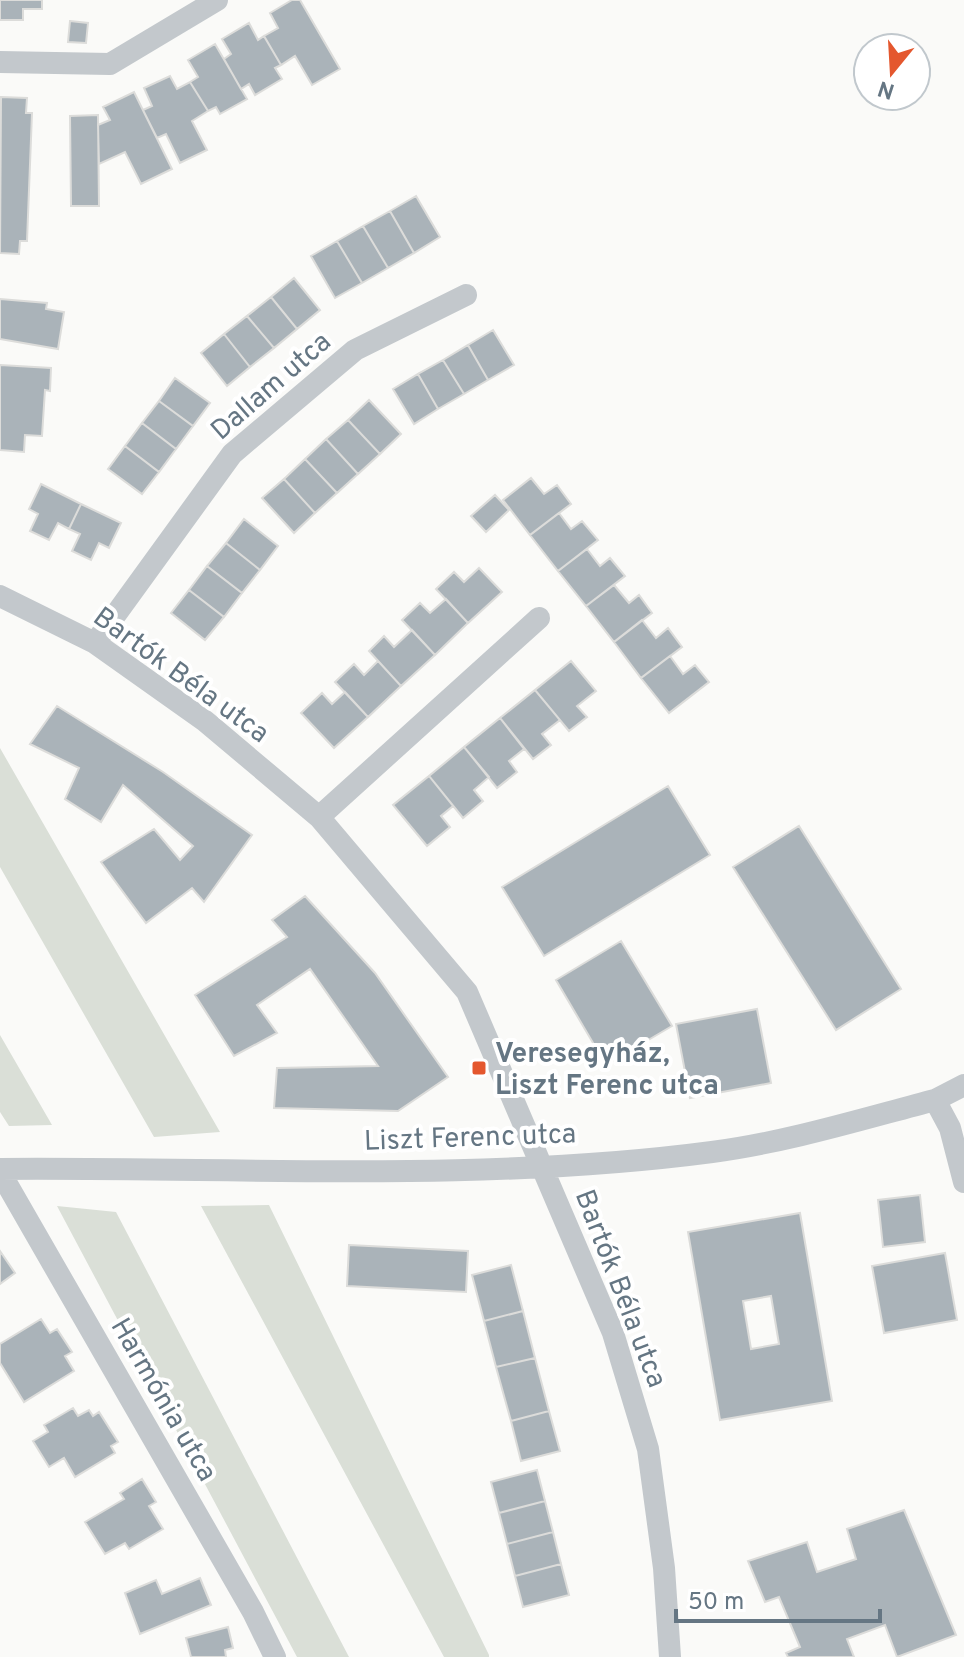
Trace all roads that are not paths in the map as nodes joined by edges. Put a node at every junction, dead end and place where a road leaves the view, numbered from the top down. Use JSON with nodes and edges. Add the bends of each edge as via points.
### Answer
{"nodes":[{"id":1,"x":217,"y":0,"type":"edge"},
{"id":2,"x":0,"y":62,"type":"edge"},
{"id":3,"x":466,"y":295,"type":"dead end"},
{"id":4,"x":0,"y":596,"type":"edge"},
{"id":5,"x":539,"y":618,"type":"dead end"},
{"id":6,"x":95,"y":643,"type":"junction"},
{"id":7,"x":319,"y":817,"type":"junction"},
{"id":8,"x":964,"y":1085,"type":"edge"},
{"id":9,"x":935,"y":1100,"type":"junction"},
{"id":10,"x":544,"y":1169,"type":"junction"},
{"id":11,"x":0,"y":1170,"type":"edge"},
{"id":12,"x":964,"y":1182,"type":"edge"},
{"id":13,"x":275,"y":1657,"type":"edge"},
{"id":14,"x":670,"y":1657,"type":"edge"}],
"edges":[{"from":1,"to":2,"type":"street","via":[[110,64]]},
{"from":3,"to":6,"type":"street","name":"Dallam utca","via":[[355,350],[232,454]]},
{"from":4,"to":6,"type":"street","name":"Bartók Béla utca"},
{"from":5,"to":7,"type":"street"},
{"from":6,"to":7,"type":"street","name":"Bartók Béla utca","via":[[205,721]]},
{"from":7,"to":10,"type":"street","name":"Bartók Béla utca","via":[[467,992]]},
{"from":8,"to":9,"type":"street","name":"Liszt Ferenc utca"},
{"from":9,"to":10,"type":"street","name":"Liszt Ferenc utca","via":[[803,1135],[712,1152]]},
{"from":9,"to":12,"type":"street","via":[[950,1128]]},
{"from":10,"to":11,"type":"street","name":"Liszt Ferenc utca"},
{"from":10,"to":14,"type":"street","name":"Bartók Béla utca","via":[[613,1333],[648,1449]]},
{"from":11,"to":13,"type":"street","name":"Harmónia utca"}]}
